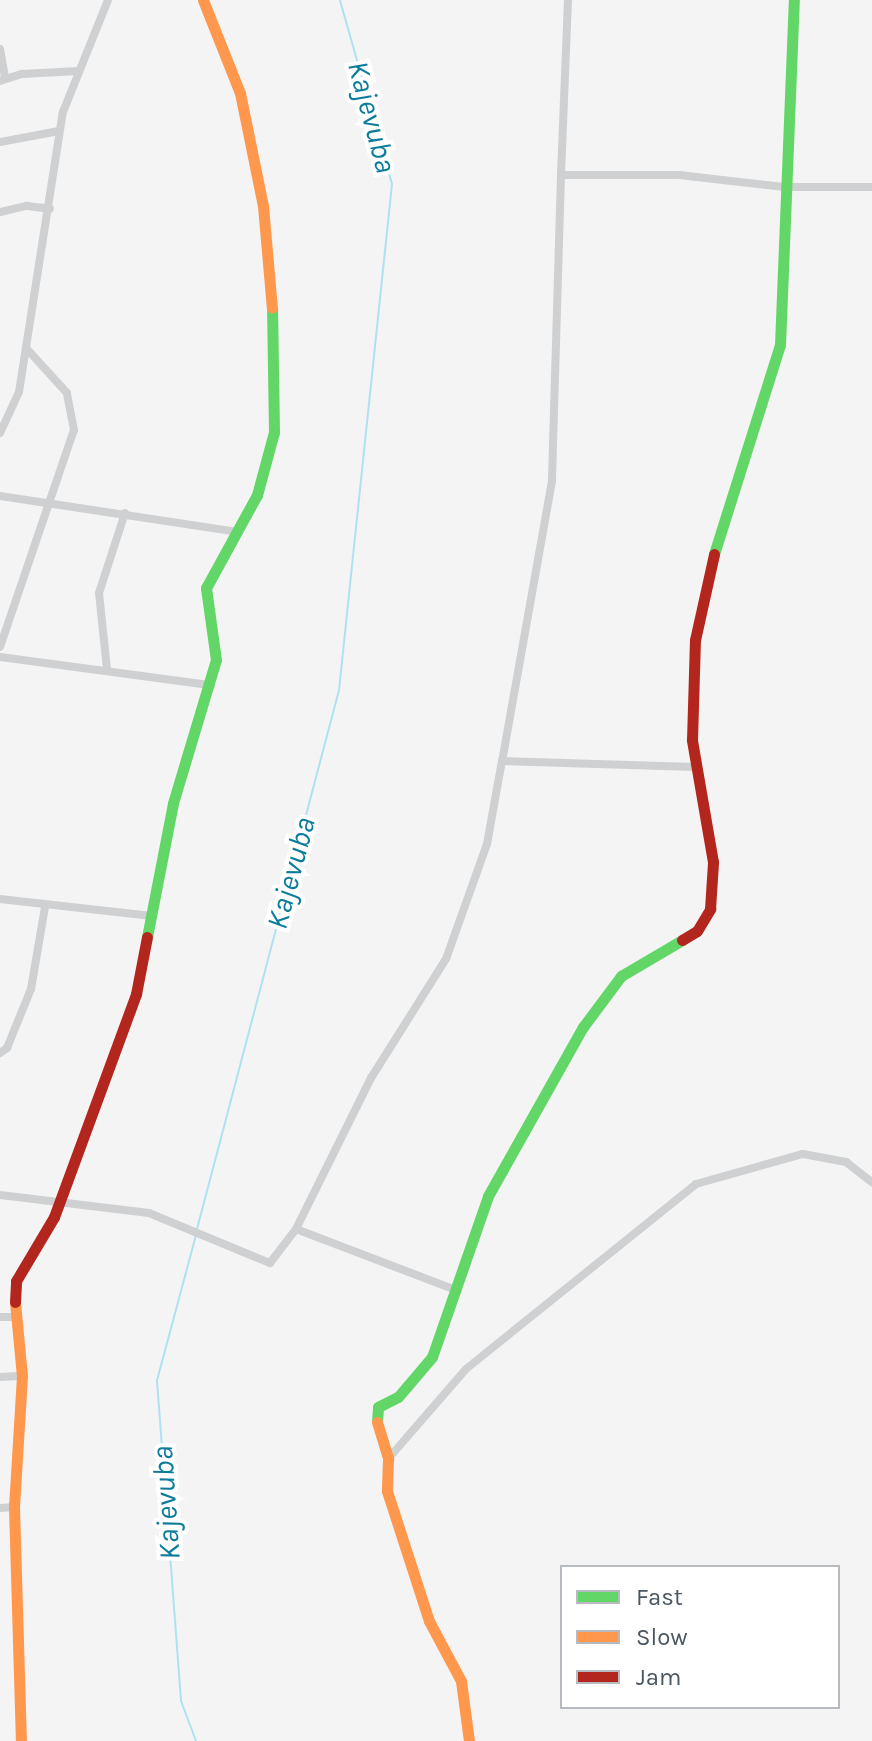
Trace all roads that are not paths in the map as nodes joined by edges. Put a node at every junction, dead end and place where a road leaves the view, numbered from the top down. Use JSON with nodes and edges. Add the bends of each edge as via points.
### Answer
{"nodes":[{"id":1,"x":108,"y":0,"type":"edge"},
{"id":2,"x":203,"y":0,"type":"edge"},
{"id":3,"x":568,"y":0,"type":"edge"},
{"id":4,"x":794,"y":0,"type":"edge"},
{"id":5,"x":0,"y":49,"type":"edge"},
{"id":6,"x":77,"y":71,"type":"junction"},
{"id":7,"x":3,"y":79,"type":"edge"},
{"id":8,"x":59,"y":131,"type":"junction"},
{"id":9,"x":0,"y":142,"type":"edge"},
{"id":10,"x":561,"y":175,"type":"junction"},
{"id":11,"x":784,"y":187,"type":"junction"},
{"id":12,"x":872,"y":187,"type":"edge"},
{"id":13,"x":50,"y":209,"type":"junction"},
{"id":14,"x":0,"y":212,"type":"edge"},
{"id":15,"x":26,"y":348,"type":"junction"},
{"id":16,"x":0,"y":433,"type":"edge"},
{"id":17,"x":0,"y":496,"type":"edge"},
{"id":18,"x":52,"y":504,"type":"junction"},
{"id":19,"x":125,"y":513,"type":"junction"},
{"id":20,"x":237,"y":532,"type":"junction"},
{"id":21,"x":0,"y":647,"type":"edge"},
{"id":22,"x":0,"y":657,"type":"edge"},
{"id":23,"x":107,"y":669,"type":"junction"},
{"id":24,"x":211,"y":685,"type":"junction"},
{"id":25,"x":502,"y":761,"type":"junction"},
{"id":26,"x":695,"y":767,"type":"junction"},
{"id":27,"x":0,"y":899,"type":"edge"},
{"id":28,"x":45,"y":907,"type":"junction"},
{"id":29,"x":152,"y":916,"type":"junction"},
{"id":30,"x":0,"y":1053,"type":"edge"},
{"id":31,"x":872,"y":1182,"type":"edge"},
{"id":32,"x":0,"y":1195,"type":"edge"},
{"id":33,"x":59,"y":1202,"type":"junction"},
{"id":34,"x":296,"y":1229,"type":"junction"},
{"id":35,"x":458,"y":1292,"type":"junction"},
{"id":36,"x":0,"y":1317,"type":"edge"},
{"id":37,"x":14,"y":1317,"type":"junction"},
{"id":38,"x":22,"y":1376,"type":"junction"},
{"id":39,"x":0,"y":1377,"type":"edge"},
{"id":40,"x":388,"y":1459,"type":"junction"},
{"id":41,"x":14,"y":1507,"type":"junction"},
{"id":42,"x":0,"y":1508,"type":"edge"},
{"id":43,"x":21,"y":1741,"type":"edge"},
{"id":44,"x":469,"y":1741,"type":"edge"}],
"edges":[{"from":1,"to":6,"type":"street"},
{"from":2,"to":20,"type":"street","via":[[240,93],[252,149],[275,344],[274,432],[257,495]]},
{"from":3,"to":10,"type":"street"},
{"from":4,"to":11,"type":"street"},
{"from":5,"to":7,"type":"street"},
{"from":6,"to":7,"type":"street"},
{"from":6,"to":8,"type":"street"},
{"from":8,"to":9,"type":"street"},
{"from":8,"to":13,"type":"street"},
{"from":10,"to":11,"type":"street","via":[[679,175]]},
{"from":10,"to":25,"type":"street","via":[[552,481]]},
{"from":11,"to":12,"type":"street"},
{"from":11,"to":26,"type":"street","via":[[780,345],[699,614],[691,714]]},
{"from":13,"to":14,"type":"street","via":[[27,206]]},
{"from":13,"to":15,"type":"street"},
{"from":15,"to":16,"type":"street","via":[[16,406]]},
{"from":15,"to":18,"type":"street","via":[[67,393],[74,410],[74,430]]},
{"from":17,"to":18,"type":"street"},
{"from":18,"to":19,"type":"street"},
{"from":18,"to":21,"type":"street"},
{"from":19,"to":20,"type":"street"},
{"from":19,"to":23,"type":"street","via":[[99,593]]},
{"from":20,"to":24,"type":"street","via":[[206,588],[217,641]]},
{"from":22,"to":23,"type":"street"},
{"from":23,"to":24,"type":"street"},
{"from":24,"to":29,"type":"street","via":[[173,803]]},
{"from":25,"to":26,"type":"street"},
{"from":25,"to":34,"type":"street","via":[[487,844],[446,959],[371,1078]]},
{"from":26,"to":35,"type":"street","via":[[713,862],[706,919],[697,931],[621,976],[583,1027],[488,1196]]},
{"from":27,"to":28,"type":"street"},
{"from":28,"to":29,"type":"street"},
{"from":28,"to":30,"type":"street","via":[[31,989],[7,1048]]},
{"from":29,"to":33,"type":"street","via":[[136,994]]},
{"from":31,"to":40,"type":"street","via":[[846,1162],[803,1154],[696,1184],[466,1369]]},
{"from":32,"to":33,"type":"street"},
{"from":33,"to":34,"type":"street","via":[[149,1213],[270,1263]]},
{"from":33,"to":37,"type":"street","via":[[21,1268]]},
{"from":34,"to":35,"type":"street"},
{"from":35,"to":40,"type":"street","via":[[427,1364],[398,1397],[378,1407],[379,1441]]},
{"from":36,"to":37,"type":"street"},
{"from":37,"to":38,"type":"street"},
{"from":38,"to":39,"type":"street"},
{"from":38,"to":41,"type":"street"},
{"from":40,"to":44,"type":"street","via":[[387,1491],[429,1621],[461,1681]]},
{"from":41,"to":42,"type":"street"},
{"from":41,"to":43,"type":"street"}]}
